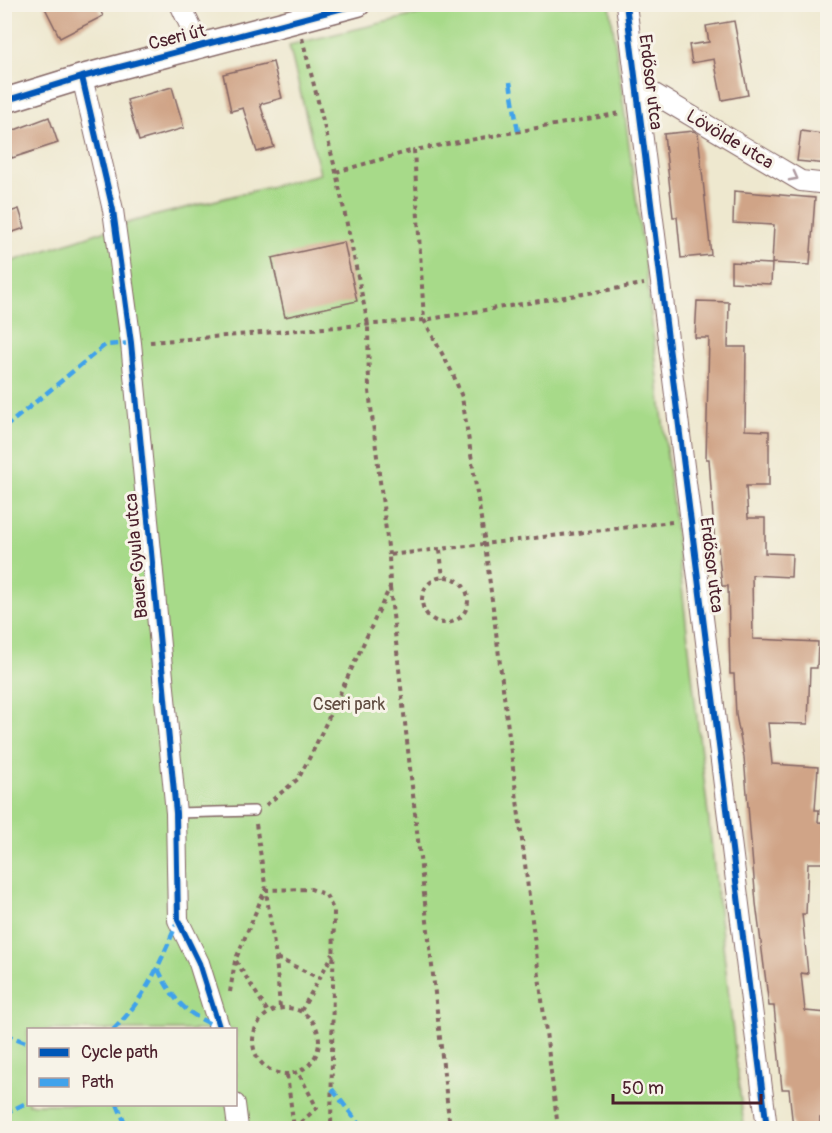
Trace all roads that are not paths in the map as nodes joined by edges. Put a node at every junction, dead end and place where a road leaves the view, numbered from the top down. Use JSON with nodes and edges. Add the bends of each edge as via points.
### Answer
{"nodes":[{"id":1,"x":180,"y":4,"type":"edge"},
{"id":2,"x":358,"y":4,"type":"edge"},
{"id":3,"x":626,"y":4,"type":"edge"},
{"id":4,"x":200,"y":47,"type":"junction"},
{"id":5,"x":82,"y":76,"type":"junction"},
{"id":6,"x":636,"y":83,"type":"junction"},
{"id":7,"x":4,"y":101,"type":"edge"},
{"id":8,"x":828,"y":184,"type":"edge"},
{"id":9,"x":254,"y":811,"type":"road end"},
{"id":10,"x":176,"y":813,"type":"junction"},
{"id":11,"x":219,"y":1028,"type":"edge"},
{"id":12,"x":235,"y":1106,"type":"edge"},
{"id":13,"x":238,"y":1128,"type":"edge"},
{"id":14,"x":766,"y":1128,"type":"edge"}],
"edges":[{"from":1,"to":4,"type":"street"},
{"from":2,"to":4,"type":"street","name":"Cseri út"},
{"from":3,"to":6,"type":"street","name":"Erdősor utca"},
{"from":4,"to":5,"type":"street","name":"Cseri út"},
{"from":5,"to":7,"type":"street","name":"Cseri út"},
{"from":5,"to":10,"type":"street","name":"Bauer Gyula utca","via":[[113,210],[131,343]]},
{"from":6,"to":8,"type":"street","name":"Lövölde utca","one_way":true,"via":[[801,181]]},
{"from":6,"to":14,"type":"street","name":"Erdősor utca"},
{"from":9,"to":10,"type":"lane"},
{"from":10,"to":11,"type":"street","name":"Bauer Gyula utca","via":[[178,920],[199,963]]},
{"from":12,"to":13,"type":"street"}]}
